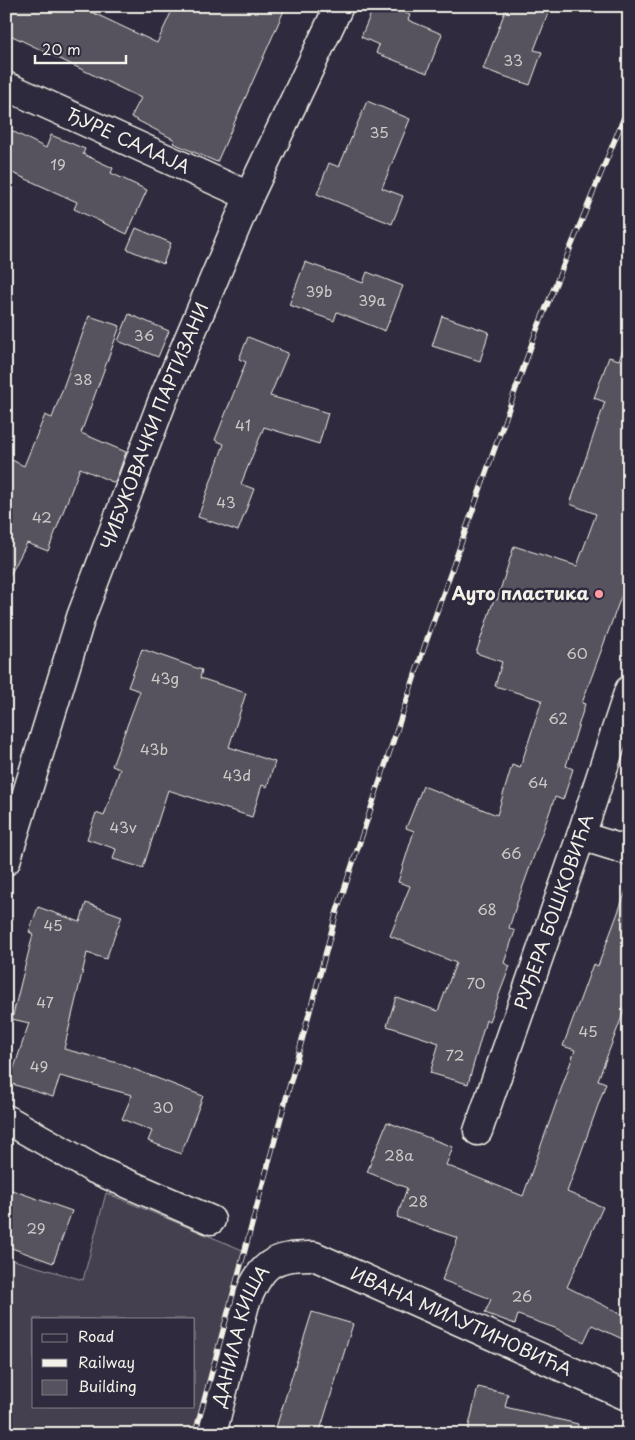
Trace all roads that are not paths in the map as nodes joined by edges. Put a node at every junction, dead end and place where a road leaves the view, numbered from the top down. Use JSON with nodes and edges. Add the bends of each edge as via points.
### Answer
{"nodes":[{"id":1,"x":339,"y":6,"type":"edge"},
{"id":2,"x":6,"y":86,"type":"edge"},
{"id":3,"x":249,"y":196,"type":"junction"},
{"id":4,"x":629,"y":690,"type":"edge"},
{"id":5,"x":581,"y":836,"type":"junction"},
{"id":6,"x":629,"y":852,"type":"edge"},
{"id":7,"x":6,"y":861,"type":"edge"},
{"id":8,"x":6,"y":1119,"type":"edge"},
{"id":9,"x":478,"y":1131,"type":"dead end"},
{"id":10,"x":211,"y":1220,"type":"dead end"},
{"id":11,"x":290,"y":1255,"type":"joint"},
{"id":12,"x":629,"y":1397,"type":"edge"},
{"id":13,"x":212,"y":1434,"type":"edge"}],
"edges":[{"from":1,"to":3,"type":"street","name":"ЧИБУКОВАЧКИ ПАРТИЗАНИ"},
{"from":2,"to":3,"type":"street","name":"ЂУРЕ САЛАЈА"},
{"from":3,"to":7,"type":"street","name":"ЧИБУКОВАЧКИ ПАРТИЗАНИ","via":[[162,402],[81,617]]},
{"from":4,"to":5,"type":"street","name":"РУЂЕРА БОШКОВИЋА"},
{"from":5,"to":6,"type":"street"},
{"from":5,"to":9,"type":"street","name":"РУЂЕРА БОШКОВИЋА"},
{"from":8,"to":10,"type":"street","via":[[94,1169]]},
{"from":11,"to":12,"type":"street","name":"ИВАНА МИЛУТИНОВИЋА","via":[[314,1256]]},
{"from":11,"to":13,"type":"street","name":"ДАНИЛА КИША","via":[[265,1268],[253,1285],[245,1304]]}]}
